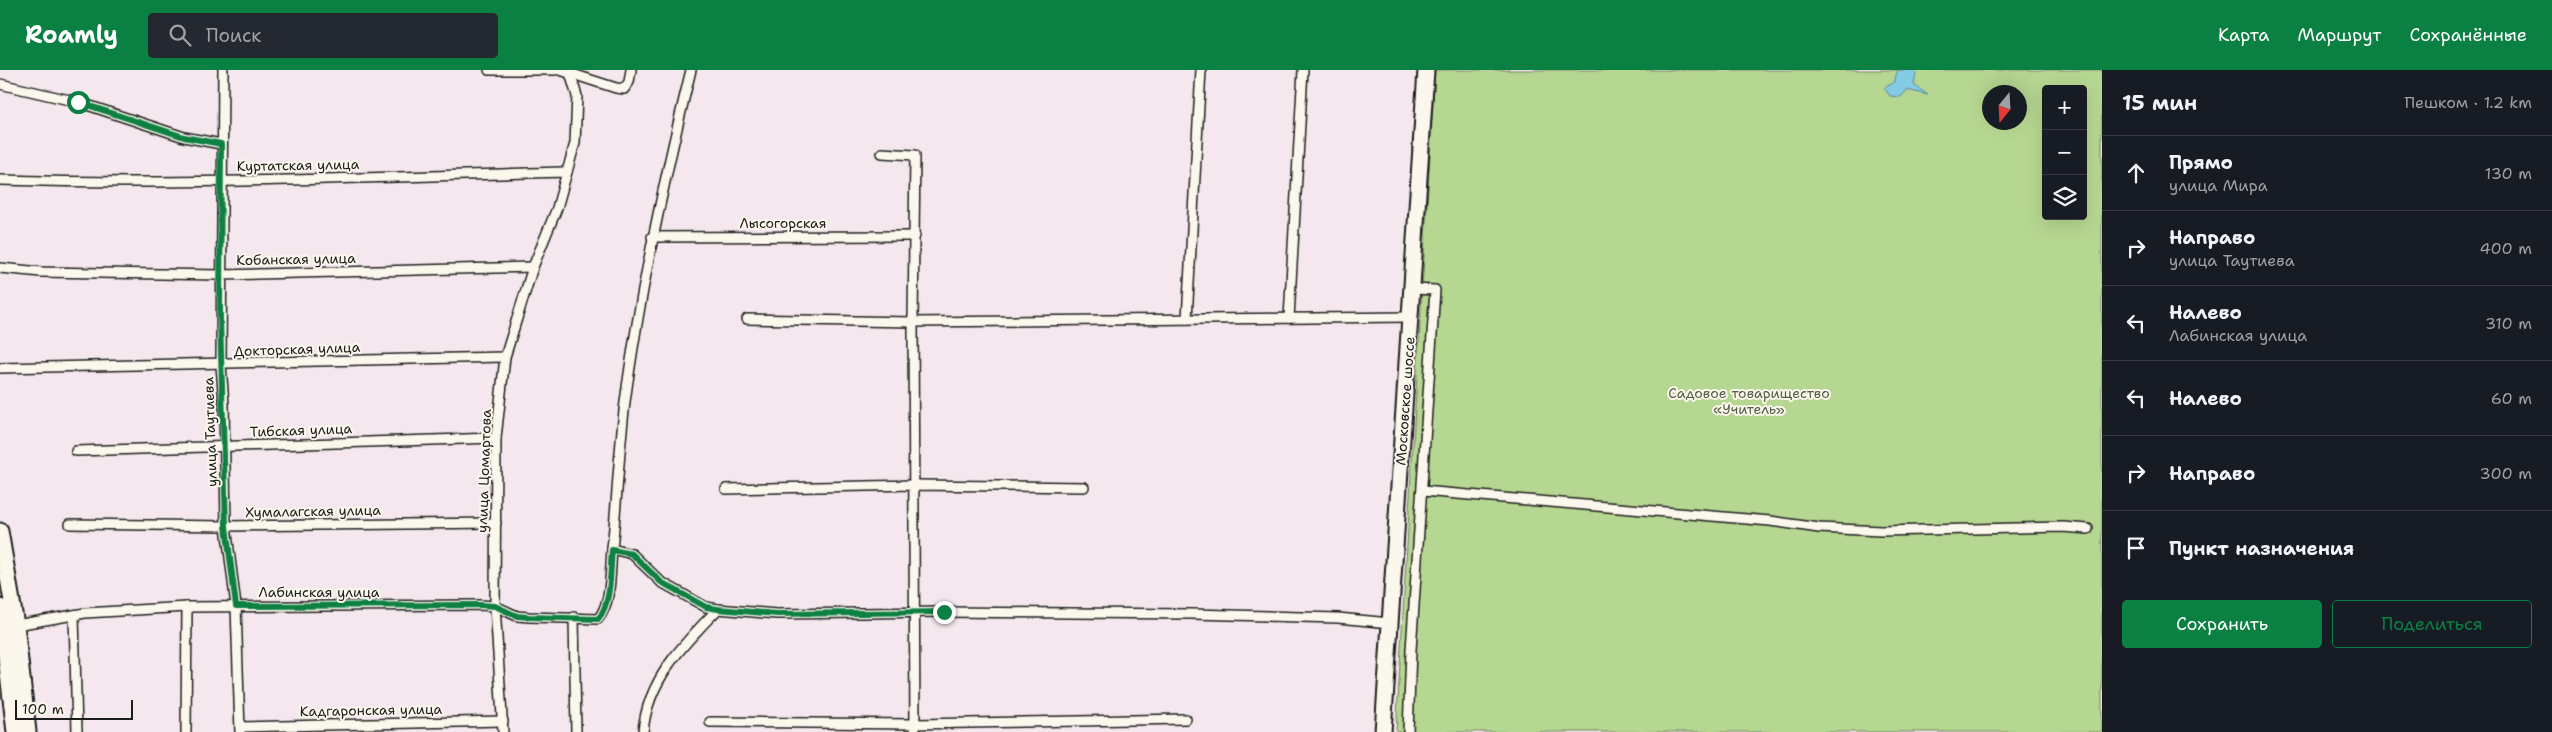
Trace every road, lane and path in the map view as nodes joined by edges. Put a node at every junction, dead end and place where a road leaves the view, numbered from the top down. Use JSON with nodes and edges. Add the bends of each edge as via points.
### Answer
{"nodes":[{"id":1,"x":223,"y":70,"type":"edge"},
{"id":2,"x":489,"y":70,"type":"edge"},
{"id":3,"x":496,"y":70,"type":"edge"},
{"id":4,"x":555,"y":70,"type":"edge"},
{"id":5,"x":560,"y":70,"type":"edge"},
{"id":6,"x":631,"y":70,"type":"edge"},
{"id":7,"x":691,"y":70,"type":"edge"},
{"id":8,"x":1201,"y":70,"type":"edge"},
{"id":9,"x":1303,"y":70,"type":"edge"},
{"id":10,"x":1426,"y":70,"type":"edge"},
{"id":11,"x":570,"y":73,"type":"junction"},
{"id":12,"x":0,"y":84,"type":"edge"},
{"id":13,"x":221,"y":144,"type":"junction"},
{"id":14,"x":882,"y":153,"type":"dead end"},
{"id":15,"x":567,"y":172,"type":"junction"},
{"id":16,"x":0,"y":180,"type":"edge"},
{"id":17,"x":222,"y":180,"type":"junction"},
{"id":18,"x":915,"y":236,"type":"junction"},
{"id":19,"x":652,"y":238,"type":"junction"},
{"id":20,"x":533,"y":267,"type":"junction"},
{"id":21,"x":0,"y":268,"type":"edge"},
{"id":22,"x":220,"y":275,"type":"junction"},
{"id":23,"x":1412,"y":289,"type":"junction"},
{"id":24,"x":1410,"y":317,"type":"junction"},
{"id":25,"x":746,"y":318,"type":"dead end"},
{"id":26,"x":1288,"y":318,"type":"junction"},
{"id":27,"x":1187,"y":319,"type":"junction"},
{"id":28,"x":913,"y":322,"type":"junction"},
{"id":29,"x":504,"y":357,"type":"junction"},
{"id":30,"x":221,"y":365,"type":"junction"},
{"id":31,"x":0,"y":368,"type":"edge"},
{"id":32,"x":496,"y":438,"type":"junction"},
{"id":33,"x":225,"y":446,"type":"junction"},
{"id":34,"x":76,"y":451,"type":"dead end"},
{"id":35,"x":915,"y":486,"type":"junction"},
{"id":36,"x":1084,"y":487,"type":"dead end"},
{"id":37,"x":726,"y":489,"type":"dead end"},
{"id":38,"x":1422,"y":491,"type":"junction"},
{"id":39,"x":496,"y":523,"type":"junction"},
{"id":40,"x":70,"y":524,"type":"dead end"},
{"id":41,"x":226,"y":526,"type":"junction"},
{"id":42,"x":2088,"y":529,"type":"dead end"},
{"id":43,"x":0,"y":531,"type":"edge"},
{"id":44,"x":612,"y":550,"type":"junction"},
{"id":45,"x":236,"y":606,"type":"junction"},
{"id":46,"x":495,"y":606,"type":"junction"},
{"id":47,"x":0,"y":607,"type":"edge"},
{"id":48,"x":187,"y":607,"type":"junction"},
{"id":49,"x":718,"y":609,"type":"junction"},
{"id":50,"x":916,"y":613,"type":"junction"},
{"id":51,"x":74,"y":615,"type":"junction"},
{"id":52,"x":574,"y":617,"type":"junction"},
{"id":53,"x":1390,"y":623,"type":"junction"},
{"id":54,"x":16,"y":625,"type":"junction"},
{"id":55,"x":1186,"y":719,"type":"dead end"},
{"id":56,"x":503,"y":721,"type":"junction"},
{"id":57,"x":710,"y":722,"type":"dead end"},
{"id":58,"x":915,"y":728,"type":"edge"},
{"id":59,"x":240,"y":729,"type":"edge"},
{"id":60,"x":15,"y":732,"type":"edge"},
{"id":61,"x":28,"y":732,"type":"edge"},
{"id":62,"x":77,"y":732,"type":"edge"},
{"id":63,"x":186,"y":732,"type":"edge"},
{"id":64,"x":503,"y":732,"type":"edge"},
{"id":65,"x":576,"y":732,"type":"edge"},
{"id":66,"x":643,"y":732,"type":"edge"},
{"id":67,"x":1383,"y":732,"type":"edge"},
{"id":68,"x":1408,"y":732,"type":"edge"}],
"edges":[{"from":1,"to":13,"type":"street","name":"улица Таутиева"},
{"from":2,"to":3,"type":"street"},
{"from":3,"to":4,"type":"street"},
{"from":5,"to":11,"type":"street"},
{"from":6,"to":11,"type":"street","via":[[624,89]]},
{"from":7,"to":19,"type":"street"},
{"from":8,"to":27,"type":"street"},
{"from":9,"to":26,"type":"street"},
{"from":10,"to":23,"type":"main road","name":"Московское шоссе"},
{"from":11,"to":15,"type":"street","name":"улица Цомартова","via":[[577,96],[578,123]]},
{"from":12,"to":13,"type":"street","via":[[78,102],[184,137]]},
{"from":13,"to":17,"type":"street","name":"улица Таутиева"},
{"from":14,"to":18,"type":"street","via":[[915,155]]},
{"from":15,"to":17,"type":"street","name":"Куртатская улица"},
{"from":15,"to":20,"type":"street","name":"улица Цомартова","via":[[557,208]]},
{"from":16,"to":17,"type":"street","name":"Куртатская улица"},
{"from":17,"to":22,"type":"street","name":"улица Таутиева"},
{"from":18,"to":19,"type":"street","name":"Лысогорская"},
{"from":18,"to":28,"type":"street"},
{"from":19,"to":44,"type":"street","via":[[625,403]]},
{"from":20,"to":22,"type":"street","name":"Кобанская улица"},
{"from":20,"to":29,"type":"street","name":"улица Цомартова"},
{"from":21,"to":22,"type":"street","name":"Кобанская улица","via":[[41,272]]},
{"from":22,"to":30,"type":"street","name":"улица Таутиева"},
{"from":23,"to":24,"type":"main road","name":"Московское шоссе"},
{"from":23,"to":38,"type":"street","via":[[1435,290]]},
{"from":24,"to":26,"type":"street"},
{"from":24,"to":53,"type":"main road","name":"Московское шоссе"},
{"from":25,"to":28,"type":"street"},
{"from":26,"to":27,"type":"street"},
{"from":27,"to":28,"type":"street"},
{"from":28,"to":35,"type":"street"},
{"from":29,"to":30,"type":"street","name":"Докторская улица"},
{"from":29,"to":32,"type":"street","name":"улица Цомартова"},
{"from":30,"to":31,"type":"street","name":"Докторская улица"},
{"from":30,"to":33,"type":"street","name":"улица Таутиева"},
{"from":32,"to":33,"type":"street","name":"Тибская улица"},
{"from":32,"to":39,"type":"street","name":"улица Цомартова"},
{"from":33,"to":34,"type":"street","name":"Тибская улица"},
{"from":33,"to":41,"type":"street","name":"улица Таутиева"},
{"from":35,"to":36,"type":"street"},
{"from":35,"to":37,"type":"street"},
{"from":35,"to":50,"type":"street"},
{"from":38,"to":42,"type":"street","via":[[1819,528],[1881,531],[2063,526]]},
{"from":38,"to":68,"type":"street"},
{"from":39,"to":41,"type":"street","name":"Хумалагская улица"},
{"from":39,"to":46,"type":"street","name":"улица Цомартова"},
{"from":40,"to":41,"type":"street","name":"Хумалагская улица"},
{"from":41,"to":45,"type":"street","name":"улица Таутиева"},
{"from":43,"to":54,"type":"main road"},
{"from":44,"to":49,"type":"street","via":[[632,554],[661,582],[706,607]]},
{"from":44,"to":52,"type":"street","name":"Лабинская улица","via":[[603,613],[598,619]]},
{"from":45,"to":46,"type":"street","name":"Лабинская улица"},
{"from":45,"to":48,"type":"street","name":"Лабинская улица"},
{"from":45,"to":59,"type":"street","name":"улица Таутиева"},
{"from":46,"to":52,"type":"street","name":"Лабинская улица","via":[[517,616]]},
{"from":46,"to":56,"type":"street","name":"улица Цомартова"},
{"from":47,"to":60,"type":"main road"},
{"from":48,"to":51,"type":"street","name":"Лабинская улица"},
{"from":48,"to":63,"type":"street"},
{"from":49,"to":50,"type":"street","via":[[777,614]]},
{"from":49,"to":66,"type":"street","via":[[654,686],[648,699]]},
{"from":50,"to":53,"type":"street","via":[[1192,614],[1338,618]]},
{"from":50,"to":58,"type":"street"},
{"from":51,"to":54,"type":"street","name":"Лабинская улица"},
{"from":51,"to":62,"type":"street"},
{"from":52,"to":65,"type":"street"},
{"from":53,"to":67,"type":"main road","name":"Московское шоссе"},
{"from":54,"to":61,"type":"main road"},
{"from":55,"to":58,"type":"street"},
{"from":56,"to":59,"type":"street","name":"Кадгаронская улица"},
{"from":56,"to":64,"type":"street","name":"улица Цомартова"},
{"from":57,"to":58,"type":"street"}]}
